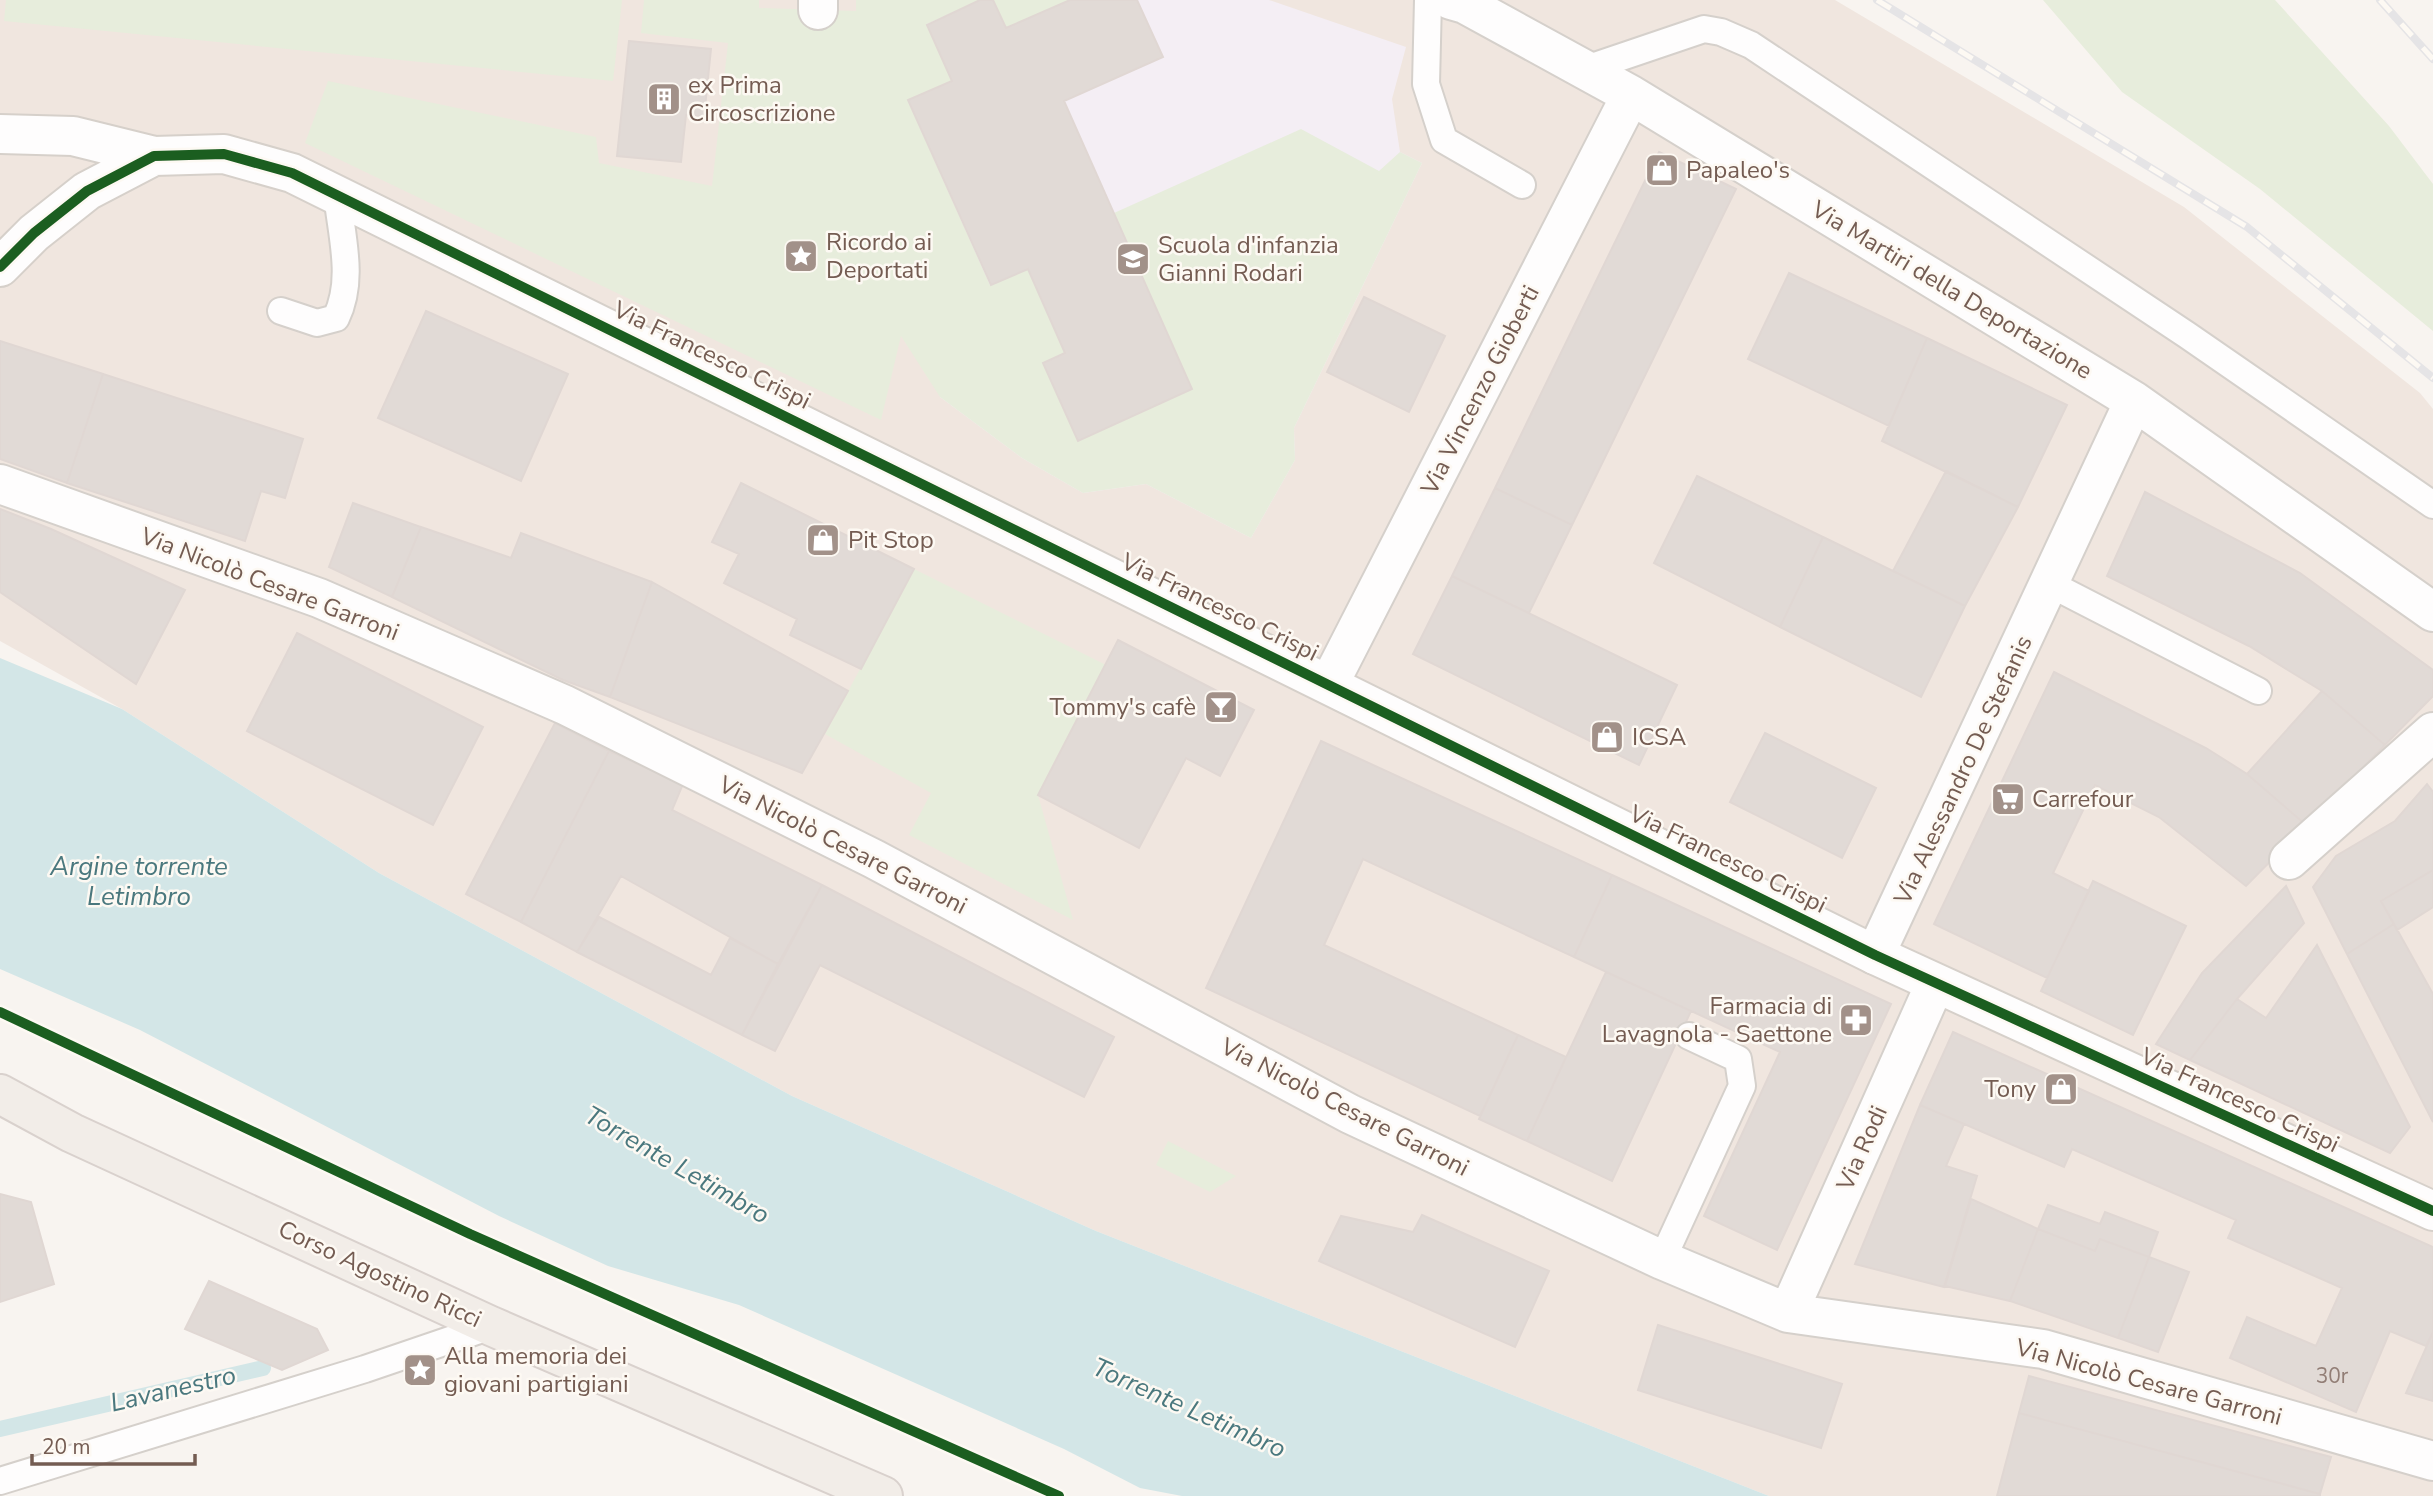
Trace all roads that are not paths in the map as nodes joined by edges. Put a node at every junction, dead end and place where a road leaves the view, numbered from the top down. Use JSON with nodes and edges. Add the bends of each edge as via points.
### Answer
{"nodes":[{"id":1,"x":1452,"y":1,"type":"edge"},
{"id":2,"x":1586,"y":69,"type":"junction"},
{"id":3,"x":1631,"y":95,"type":"junction"},
{"id":4,"x":0,"y":134,"type":"edge"},
{"id":5,"x":154,"y":156,"type":"junction"},
{"id":6,"x":1522,"y":186,"type":"dead end"},
{"id":7,"x":339,"y":210,"type":"junction"},
{"id":8,"x":0,"y":267,"type":"edge"},
{"id":9,"x":281,"y":311,"type":"dead end"},
{"id":10,"x":2134,"y":401,"type":"junction"},
{"id":11,"x":0,"y":484,"type":"edge"},
{"id":12,"x":2433,"y":505,"type":"edge"},
{"id":13,"x":2050,"y":584,"type":"junction"},
{"id":14,"x":2433,"y":612,"type":"edge"},
{"id":15,"x":1329,"y":684,"type":"junction"},
{"id":16,"x":2258,"y":691,"type":"dead end"},
{"id":17,"x":2433,"y":732,"type":"edge"},
{"id":18,"x":2289,"y":860,"type":"dead end"},
{"id":19,"x":1875,"y":956,"type":"junction"},
{"id":20,"x":1935,"y":984,"type":"junction"},
{"id":21,"x":1689,"y":1036,"type":"dead end"},
{"id":22,"x":0,"y":1094,"type":"edge"},
{"id":23,"x":0,"y":1126,"type":"edge"},
{"id":24,"x":72,"y":1133,"type":"junction"},
{"id":25,"x":2433,"y":1211,"type":"edge"},
{"id":26,"x":1662,"y":1260,"type":"junction"},
{"id":27,"x":1788,"y":1313,"type":"junction"},
{"id":28,"x":491,"y":1326,"type":"junction"},
{"id":29,"x":2433,"y":1461,"type":"edge"},
{"id":30,"x":0,"y":1481,"type":"edge"},
{"id":31,"x":883,"y":1496,"type":"edge"}],
"edges":[{"from":1,"to":2,"type":"street","name":"Via Martiri della Deportazione"},
{"from":1,"to":6,"type":"lane","via":[[1426,84],[1444,139]]},
{"from":2,"to":3,"type":"street","name":"Via Martiri della Deportazione"},
{"from":2,"to":12,"type":"lane","via":[[1704,29],[1751,45]]},
{"from":3,"to":10,"type":"street","name":"Via Martiri della Deportazione"},
{"from":3,"to":15,"type":"street","name":"Via Vincenzo Gioberti"},
{"from":4,"to":5,"type":"street","via":[[73,136]]},
{"from":5,"to":7,"type":"street","name":"Via Francesco Crispi","via":[[224,154],[292,173]]},
{"from":5,"to":8,"type":"street","name":"Via Francesco Crispi","via":[[87,191]]},
{"from":7,"to":9,"type":"lane","via":[[347,274],[344,302],[336,318],[317,323]]},
{"from":7,"to":15,"type":"street","name":"Via Francesco Crispi"},
{"from":10,"to":13,"type":"street","name":"Via Alessandro De Stefanis"},
{"from":10,"to":14,"type":"street","name":"Via Martiri della Deportazione"},
{"from":11,"to":26,"type":"street","name":"Via Nicolò Cesare Garroni","via":[[319,598],[565,705],[771,806],[1350,1114]]},
{"from":13,"to":16,"type":"lane"},
{"from":13,"to":19,"type":"street","name":"Via Alessandro De Stefanis"},
{"from":15,"to":19,"type":"street","name":"Via Francesco Crispi"},
{"from":17,"to":18,"type":"street"},
{"from":19,"to":20,"type":"street","name":"Via Francesco Crispi"},
{"from":20,"to":25,"type":"street","name":"Via Francesco Crispi"},
{"from":20,"to":27,"type":"street","name":"Via Rodi"},
{"from":21,"to":26,"type":"lane","via":[[1738,1059],[1742,1087]]},
{"from":22,"to":24,"type":"main road","name":"Corso Agostino Ricci"},
{"from":23,"to":24,"type":"main road","name":"Corso Agostino Ricci"},
{"from":24,"to":28,"type":"main road","name":"Corso Agostino Ricci"},
{"from":26,"to":27,"type":"street","name":"Via Nicolò Cesare Garroni"},
{"from":27,"to":29,"type":"street","name":"Via Nicolò Cesare Garroni","via":[[2043,1349]]},
{"from":28,"to":30,"type":"lane"},
{"from":28,"to":31,"type":"main road","name":"Corso Agostino Ricci"}]}
